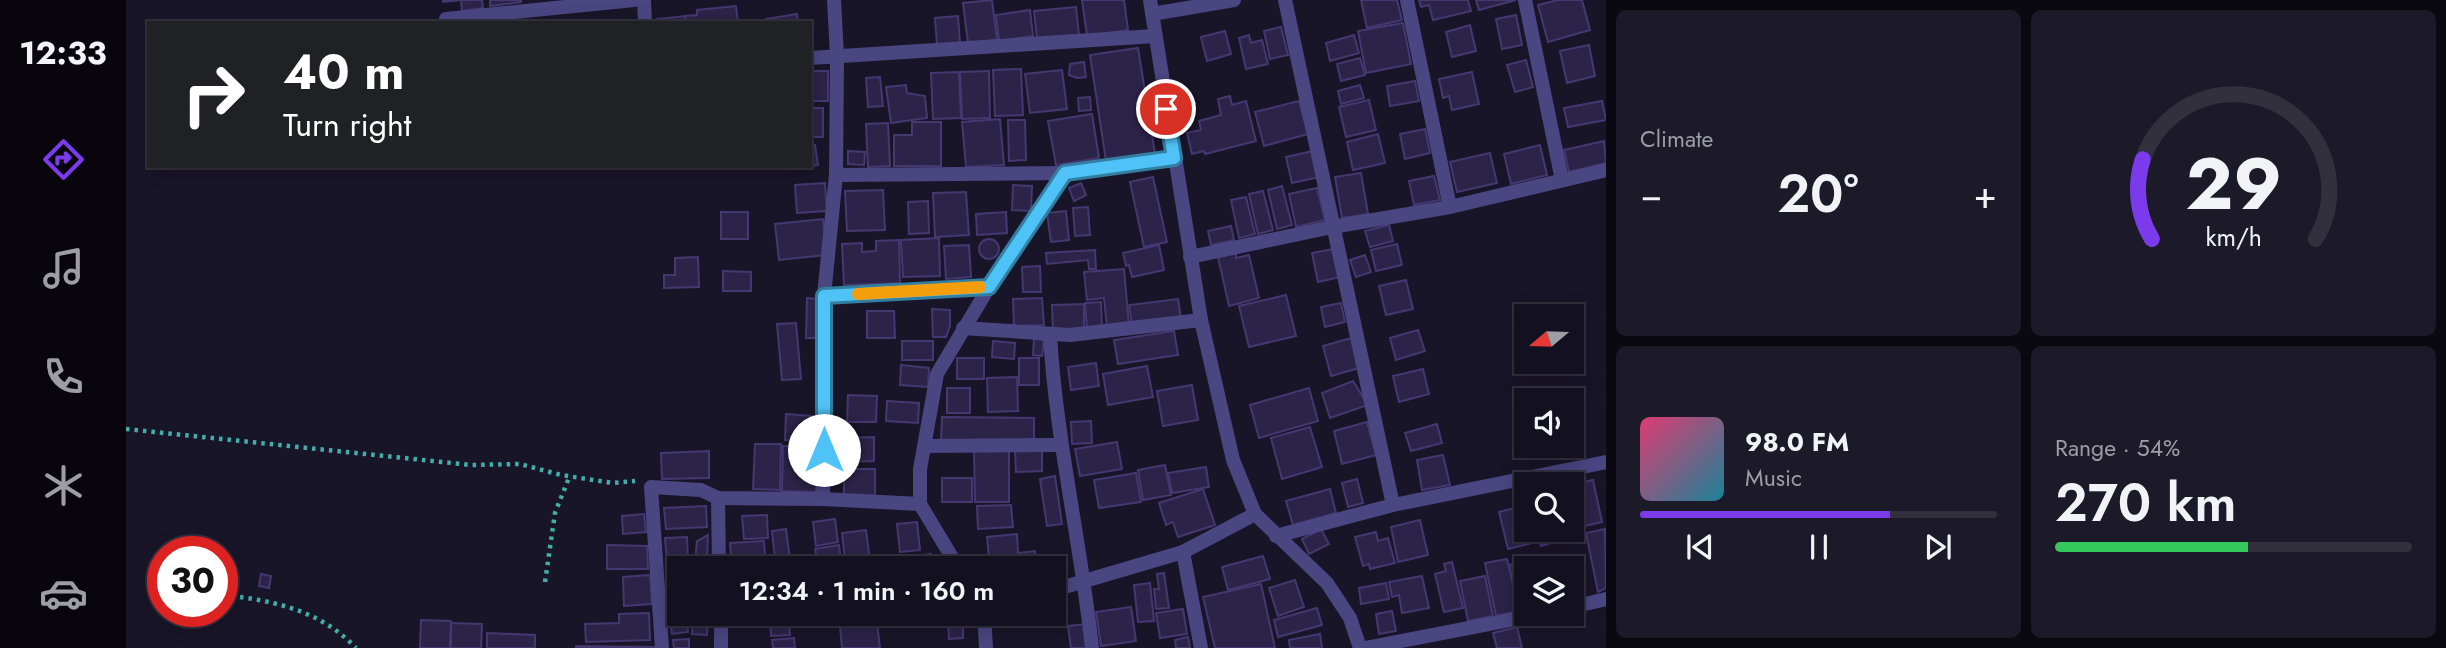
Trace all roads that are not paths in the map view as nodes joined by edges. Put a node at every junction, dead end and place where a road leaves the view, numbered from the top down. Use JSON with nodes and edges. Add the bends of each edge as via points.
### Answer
{"nodes":[{"id":1,"x":634,"y":0,"type":"edge"},
{"id":2,"x":644,"y":0,"type":"edge"},
{"id":3,"x":834,"y":0,"type":"edge"},
{"id":4,"x":1234,"y":0,"type":"edge"},
{"id":5,"x":1285,"y":0,"type":"edge"},
{"id":6,"x":1407,"y":0,"type":"edge"},
{"id":7,"x":1525,"y":0,"type":"edge"},
{"id":8,"x":1151,"y":7,"type":"edge"},
{"id":9,"x":446,"y":19,"type":"dead end"},
{"id":10,"x":645,"y":21,"type":"edge"},
{"id":11,"x":1155,"y":36,"type":"junction"},
{"id":12,"x":836,"y":56,"type":"junction"},
{"id":13,"x":812,"y":58,"type":"edge"},
{"id":14,"x":1174,"y":158,"type":"junction"},
{"id":15,"x":1606,"y":170,"type":"edge"},
{"id":16,"x":1065,"y":173,"type":"junction"},
{"id":17,"x":836,"y":175,"type":"junction"},
{"id":18,"x":1562,"y":180,"type":"junction"},
{"id":19,"x":1450,"y":207,"type":"junction"},
{"id":20,"x":1332,"y":227,"type":"junction"},
{"id":21,"x":1190,"y":257,"type":"junction"},
{"id":22,"x":989,"y":287,"type":"junction"},
{"id":23,"x":824,"y":296,"type":"junction"},
{"id":24,"x":1201,"y":320,"type":"junction"},
{"id":25,"x":963,"y":328,"type":"junction"},
{"id":26,"x":1050,"y":335,"type":"junction"},
{"id":27,"x":1061,"y":445,"type":"junction"},
{"id":28,"x":926,"y":446,"type":"junction"},
{"id":29,"x":1606,"y":462,"type":"edge"},
{"id":30,"x":718,"y":498,"type":"junction"},
{"id":31,"x":823,"y":499,"type":"junction"},
{"id":32,"x":920,"y":504,"type":"junction"},
{"id":33,"x":1393,"y":505,"type":"junction"},
{"id":34,"x":1255,"y":514,"type":"junction"},
{"id":35,"x":1276,"y":536,"type":"junction"},
{"id":36,"x":1183,"y":552,"type":"junction"},
{"id":37,"x":719,"y":556,"type":"edge"},
{"id":38,"x":951,"y":556,"type":"edge"},
{"id":39,"x":1085,"y":581,"type":"junction"},
{"id":40,"x":1066,"y":587,"type":"edge"},
{"id":41,"x":1606,"y":599,"type":"edge"},
{"id":42,"x":1584,"y":604,"type":"edge"},
{"id":43,"x":1514,"y":619,"type":"edge"},
{"id":44,"x":720,"y":626,"type":"edge"},
{"id":45,"x":985,"y":626,"type":"edge"},
{"id":46,"x":662,"y":648,"type":"edge"},
{"id":47,"x":721,"y":648,"type":"edge"},
{"id":48,"x":986,"y":648,"type":"edge"},
{"id":49,"x":1092,"y":648,"type":"edge"},
{"id":50,"x":1201,"y":648,"type":"edge"},
{"id":51,"x":1362,"y":648,"type":"edge"}],
"edges":[{"from":1,"to":9,"type":"street"},
{"from":2,"to":10,"type":"street"},
{"from":3,"to":12,"type":"street"},
{"from":4,"to":8,"type":"street"},
{"from":5,"to":20,"type":"street"},
{"from":6,"to":19,"type":"street"},
{"from":7,"to":18,"type":"street"},
{"from":8,"to":11,"type":"street"},
{"from":11,"to":12,"type":"street"},
{"from":11,"to":14,"type":"street"},
{"from":12,"to":13,"type":"street"},
{"from":12,"to":17,"type":"street"},
{"from":14,"to":16,"type":"street"},
{"from":14,"to":21,"type":"street"},
{"from":15,"to":18,"type":"street"},
{"from":16,"to":17,"type":"street"},
{"from":16,"to":22,"type":"street"},
{"from":17,"to":23,"type":"street"},
{"from":18,"to":19,"type":"street"},
{"from":19,"to":20,"type":"street"},
{"from":20,"to":21,"type":"street"},
{"from":20,"to":33,"type":"street"},
{"from":21,"to":24,"type":"street"},
{"from":22,"to":23,"type":"street"},
{"from":22,"to":25,"type":"street"},
{"from":23,"to":31,"type":"street"},
{"from":24,"to":26,"type":"street"},
{"from":24,"to":34,"type":"street","via":[[1233,460]]},
{"from":25,"to":26,"type":"street"},
{"from":25,"to":28,"type":"street","via":[[937,374]]},
{"from":26,"to":27,"type":"street"},
{"from":27,"to":28,"type":"street"},
{"from":27,"to":39,"type":"street"},
{"from":28,"to":32,"type":"street","via":[[920,469]]},
{"from":29,"to":33,"type":"street"},
{"from":30,"to":31,"type":"street"},
{"from":30,"to":37,"type":"street"},
{"from":30,"to":46,"type":"street","via":[[701,490],[651,487]]},
{"from":31,"to":32,"type":"street"},
{"from":32,"to":38,"type":"street"},
{"from":33,"to":35,"type":"street"},
{"from":34,"to":35,"type":"street"},
{"from":34,"to":36,"type":"street"},
{"from":35,"to":51,"type":"street","via":[[1327,583],[1350,618]]},
{"from":36,"to":39,"type":"street"},
{"from":36,"to":50,"type":"street"},
{"from":39,"to":40,"type":"street"},
{"from":39,"to":49,"type":"street"},
{"from":41,"to":42,"type":"street"},
{"from":43,"to":51,"type":"street"},
{"from":44,"to":47,"type":"street"},
{"from":45,"to":48,"type":"street"}]}
